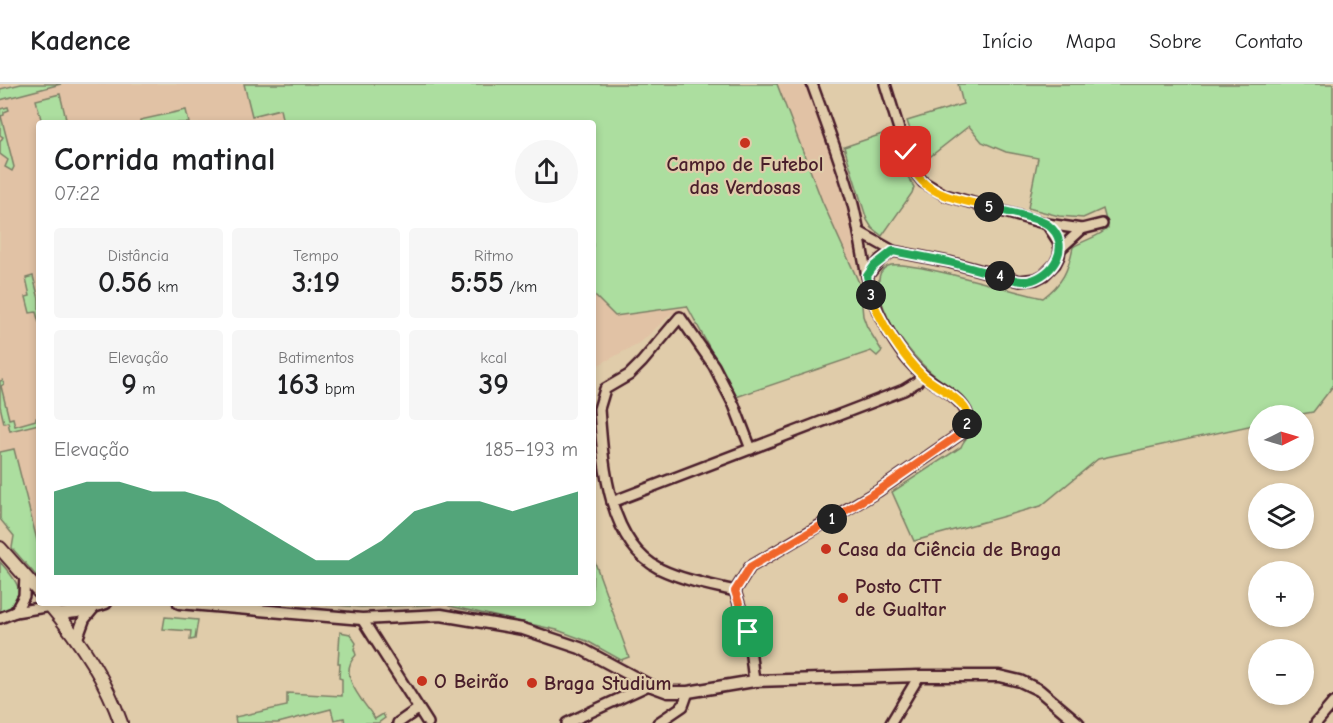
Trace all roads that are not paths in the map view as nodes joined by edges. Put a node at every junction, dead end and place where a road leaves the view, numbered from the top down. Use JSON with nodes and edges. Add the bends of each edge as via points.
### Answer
{"nodes":[{"id":1,"x":812,"y":84,"type":"edge"},
{"id":2,"x":885,"y":84,"type":"edge"},
{"id":3,"x":1047,"y":224,"type":"junction"},
{"id":4,"x":1102,"y":224,"type":"dead end"},
{"id":5,"x":1082,"y":229,"type":"junction"},
{"id":6,"x":859,"y":232,"type":"junction"},
{"id":7,"x":1060,"y":249,"type":"junction"},
{"id":8,"x":893,"y":251,"type":"junction"},
{"id":9,"x":867,"y":276,"type":"junction"},
{"id":10,"x":922,"y":375,"type":"junction"},
{"id":11,"x":751,"y":449,"type":"junction"},
{"id":12,"x":612,"y":502,"type":"junction"},
{"id":13,"x":0,"y":548,"type":"edge"},
{"id":14,"x":25,"y":576,"type":"junction"},
{"id":15,"x":36,"y":589,"type":"edge"},
{"id":16,"x":735,"y":591,"type":"junction"},
{"id":17,"x":97,"y":606,"type":"edge"},
{"id":18,"x":213,"y":606,"type":"edge"},
{"id":19,"x":94,"y":607,"type":"junction"},
{"id":20,"x":52,"y":608,"type":"edge"},
{"id":21,"x":15,"y":612,"type":"junction"},
{"id":22,"x":0,"y":618,"type":"edge"},
{"id":23,"x":362,"y":619,"type":"junction"},
{"id":24,"x":77,"y":638,"type":"junction"},
{"id":25,"x":919,"y":676,"type":"junction"},
{"id":26,"x":754,"y":681,"type":"junction"},
{"id":27,"x":649,"y":685,"type":"junction"},
{"id":28,"x":688,"y":692,"type":"junction"},
{"id":29,"x":1333,"y":703,"type":"edge"},
{"id":30,"x":418,"y":709,"type":"junction"},
{"id":31,"x":121,"y":723,"type":"edge"},
{"id":32,"x":398,"y":723,"type":"edge"},
{"id":33,"x":428,"y":723,"type":"edge"},
{"id":34,"x":567,"y":723,"type":"edge"},
{"id":35,"x":658,"y":723,"type":"edge"},
{"id":36,"x":891,"y":723,"type":"edge"},
{"id":37,"x":1078,"y":723,"type":"edge"},
{"id":38,"x":1316,"y":723,"type":"edge"}],
"edges":[{"from":1,"to":6,"type":"street","via":[[853,202]]},
{"from":2,"to":3,"type":"street","via":[[906,152],[923,182],[945,195]]},
{"from":3,"to":5,"type":"street"},
{"from":3,"to":7,"type":"street"},
{"from":4,"to":5,"type":"street"},
{"from":5,"to":7,"type":"street"},
{"from":6,"to":8,"type":"street"},
{"from":6,"to":9,"type":"street"},
{"from":7,"to":8,"type":"street","via":[[1055,264],[1044,274],[1020,281]]},
{"from":8,"to":9,"type":"street"},
{"from":9,"to":10,"type":"street","via":[[881,320]]},
{"from":10,"to":11,"type":"street","via":[[904,390]]},
{"from":10,"to":16,"type":"street","via":[[966,410],[968,418],[963,432],[878,491],[750,567]]},
{"from":11,"to":12,"type":"street"},
{"from":11,"to":12,"type":"street","via":[[714,366],[680,318],[629,375],[602,394],[600,426]]},
{"from":12,"to":16,"type":"street","via":[[618,523],[640,555],[688,580]]},
{"from":13,"to":14,"type":"main road"},
{"from":14,"to":15,"type":"main road"},
{"from":14,"to":21,"type":"street","via":[[24,596]]},
{"from":16,"to":26,"type":"street","via":[[748,632]]},
{"from":17,"to":19,"type":"street"},
{"from":18,"to":23,"type":"street"},
{"from":19,"to":20,"type":"street","via":[[77,612]]},
{"from":19,"to":24,"type":"street"},
{"from":20,"to":21,"type":"street"},
{"from":20,"to":24,"type":"main road"},
{"from":21,"to":22,"type":"street"},
{"from":23,"to":27,"type":"street","via":[[441,615],[523,629],[579,648]]},
{"from":23,"to":30,"type":"street"},
{"from":24,"to":31,"type":"main road","via":[[104,682]]},
{"from":25,"to":26,"type":"street"},
{"from":25,"to":36,"type":"street"},
{"from":25,"to":37,"type":"street","via":[[999,676],[1020,681],[1039,690]]},
{"from":26,"to":28,"type":"street"},
{"from":27,"to":28,"type":"street","via":[[668,692]]},
{"from":27,"to":34,"type":"street"},
{"from":28,"to":35,"type":"street","via":[[683,706]]},
{"from":29,"to":38,"type":"street"},
{"from":30,"to":32,"type":"street"},
{"from":30,"to":33,"type":"street"}]}
